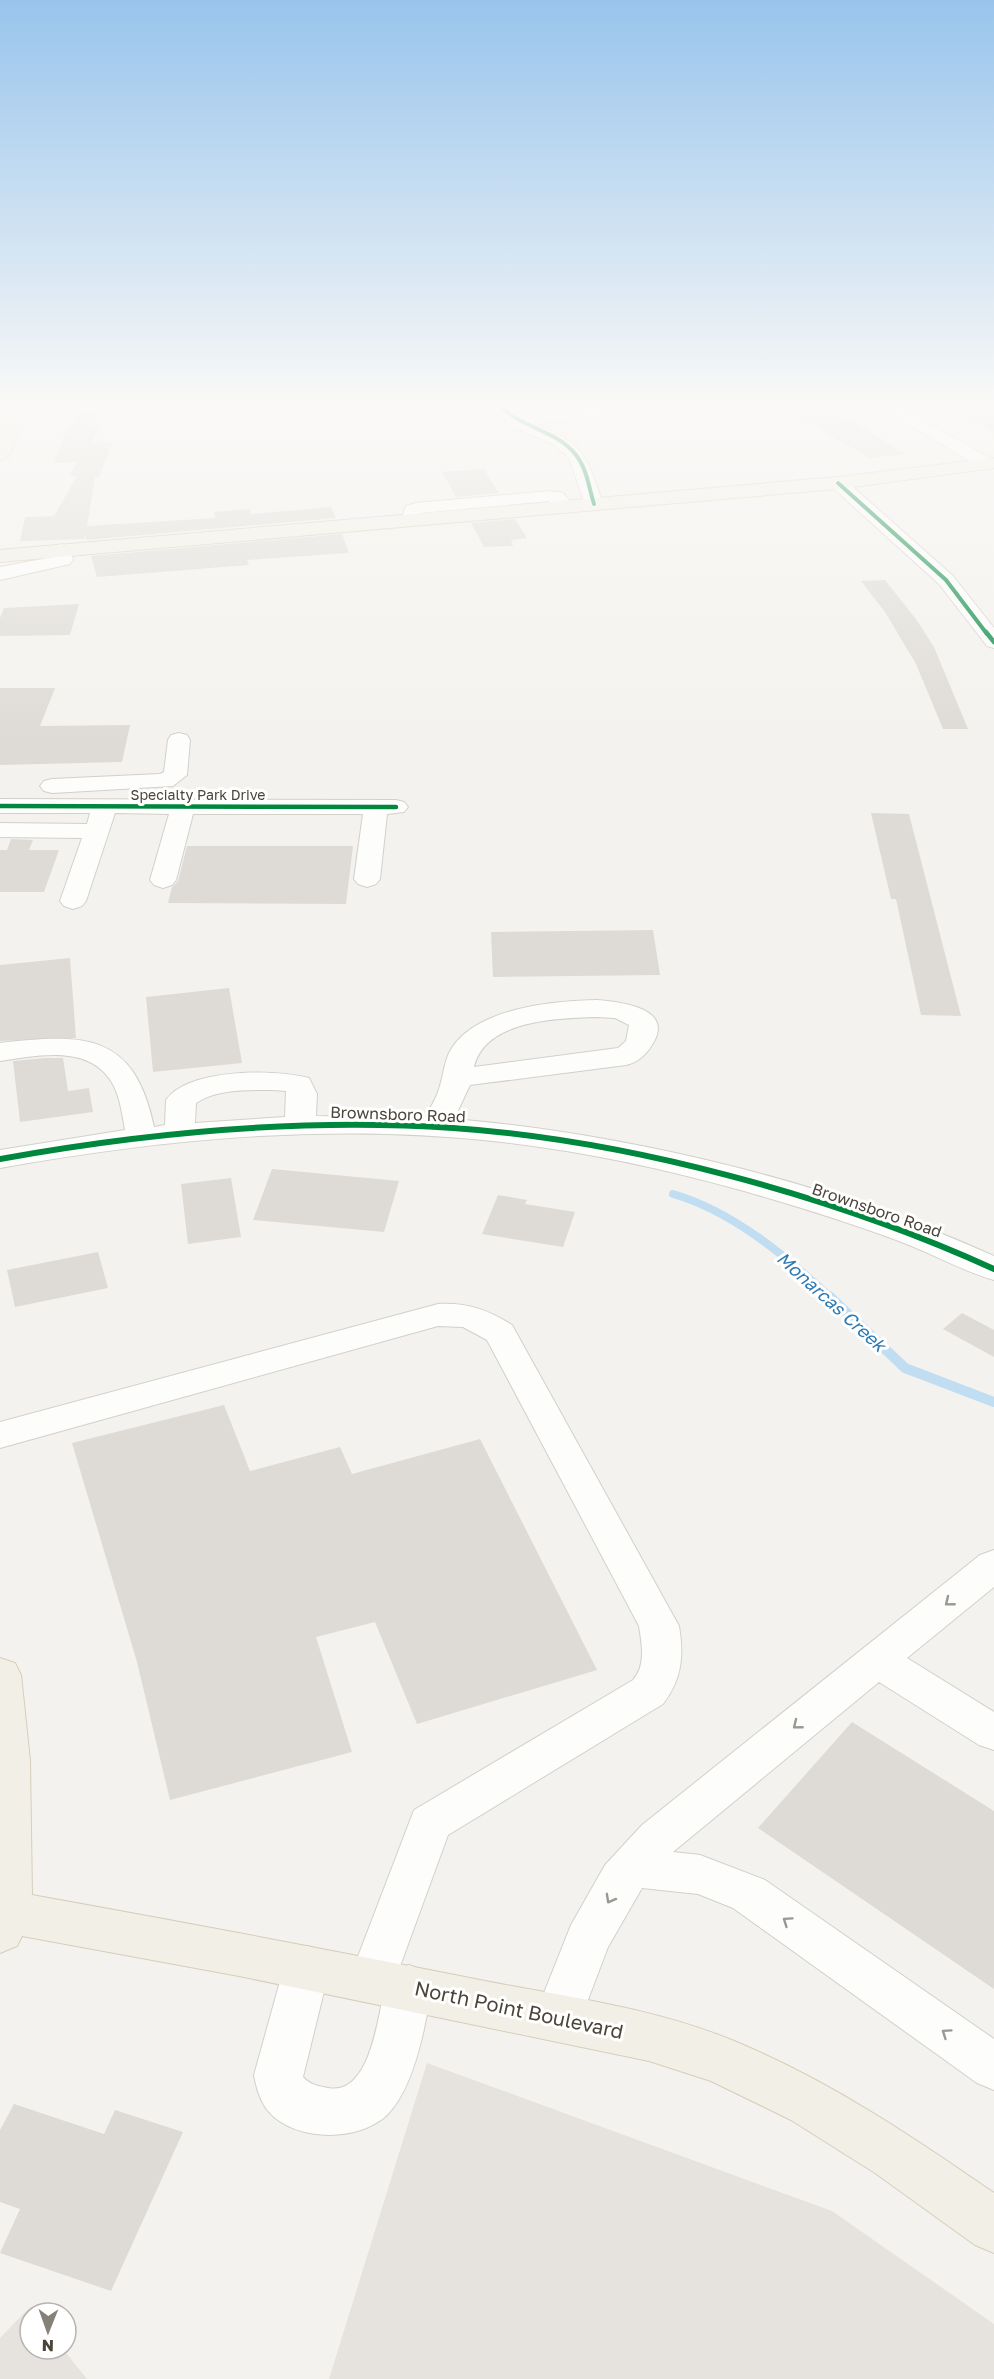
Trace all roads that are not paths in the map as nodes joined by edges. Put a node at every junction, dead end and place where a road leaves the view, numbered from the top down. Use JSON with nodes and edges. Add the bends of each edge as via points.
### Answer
{"nodes":[{"id":1,"x":470,"y":515,"type":"edge"},
{"id":2,"x":874,"y":515,"type":"edge"},
{"id":3,"x":62,"y":550,"type":"junction"},
{"id":4,"x":0,"y":556,"type":"edge"},
{"id":5,"x":0,"y":574,"type":"edge"},
{"id":6,"x":994,"y":642,"type":"edge"},
{"id":7,"x":179,"y":740,"type":"dead end"},
{"id":8,"x":0,"y":788,"type":"edge"},
{"id":9,"x":0,"y":806,"type":"edge"},
{"id":10,"x":105,"y":806,"type":"junction"},
{"id":11,"x":183,"y":807,"type":"junction"},
{"id":12,"x":0,"y":830,"type":"edge"},
{"id":13,"x":97,"y":831,"type":"junction"},
{"id":14,"x":367,"y":879,"type":"dead end"},
{"id":15,"x":163,"y":880,"type":"dead end"},
{"id":16,"x":73,"y":901,"type":"dead end"},
{"id":17,"x":0,"y":1052,"type":"edge"},
{"id":18,"x":456,"y":1078,"type":"junction"},
{"id":19,"x":300,"y":1125,"type":"junction"},
{"id":20,"x":434,"y":1127,"type":"junction"},
{"id":21,"x":180,"y":1131,"type":"junction"},
{"id":22,"x":141,"y":1136,"type":"junction"},
{"id":23,"x":0,"y":1159,"type":"edge"},
{"id":24,"x":994,"y":1269,"type":"edge"},
{"id":25,"x":0,"y":1435,"type":"edge"},
{"id":26,"x":994,"y":1565,"type":"edge"},
{"id":27,"x":877,"y":1660,"type":"junction"},
{"id":28,"x":0,"y":1675,"type":"edge"},
{"id":29,"x":994,"y":1733,"type":"edge"},
{"id":30,"x":632,"y":1867,"type":"junction"},
{"id":31,"x":3,"y":1918,"type":"edge"},
{"id":32,"x":307,"y":1967,"type":"junction"},
{"id":33,"x":391,"y":1983,"type":"junction"},
{"id":34,"x":558,"y":2018,"type":"junction"},
{"id":35,"x":994,"y":2067,"type":"edge"},
{"id":36,"x":994,"y":2226,"type":"edge"}],
"edges":[{"from":1,"to":3,"type":"main road"},
{"from":2,"to":6,"type":"street","via":[[946,580]]},
{"from":3,"to":4,"type":"main road"},
{"from":3,"to":5,"type":"street","via":[[63,561]]},
{"from":7,"to":8,"type":"street","via":[[175,775],[165,781]]},
{"from":9,"to":10,"type":"street","name":"Specialty Park Drive"},
{"from":10,"to":11,"type":"street","name":"Specialty Park Drive"},
{"from":10,"to":13,"type":"street"},
{"from":11,"to":14,"type":"street","name":"Specialty Park Drive","via":[[386,807]]},
{"from":11,"to":15,"type":"street"},
{"from":12,"to":13,"type":"street"},
{"from":13,"to":16,"type":"street"},
{"from":17,"to":22,"type":"street","via":[[79,1047],[103,1056],[124,1078]]},
{"from":18,"to":18,"type":"street","via":[[461,1056],[488,1028],[553,1010],[611,1010],[631,1014],[643,1022],[644,1034],[626,1056]]},
{"from":18,"to":20,"type":"street","via":[[453,1094]]},
{"from":19,"to":20,"type":"street","name":"Brownsboro Road"},
{"from":19,"to":21,"type":"street","name":"Brownsboro Road"},
{"from":19,"to":21,"type":"street","via":[[299,1084],[283,1081],[189,1091],[181,1100]]},
{"from":20,"to":24,"type":"street","name":"Brownsboro Road","via":[[522,1136],[716,1173],[863,1217]]},
{"from":21,"to":22,"type":"street","name":"Brownsboro Road"},
{"from":22,"to":23,"type":"street","name":"Brownsboro Road"},
{"from":25,"to":33,"type":"street","via":[[438,1314],[478,1318],[500,1333],[659,1626],[663,1669],[648,1692],[430,1823]]},
{"from":26,"to":27,"type":"street","one_way":true},
{"from":27,"to":29,"type":"street"},
{"from":27,"to":30,"type":"street","one_way":true,"via":[[658,1838]]},
{"from":28,"to":31,"type":"main road","via":[[8,1760]]},
{"from":30,"to":34,"type":"street","one_way":true,"via":[[621,1879],[587,1940]]},
{"from":35,"to":30,"type":"street","one_way":true,"via":[[749,1894],[700,1875]]},
{"from":31,"to":32,"type":"main road","name":"North Point Boulevard"},
{"from":32,"to":33,"type":"main road","name":"North Point Boulevard"},
{"from":32,"to":33,"type":"street","via":[[278,2075],[286,2096],[315,2110],[335,2112],[359,2107],[383,2084],[392,2059]]},
{"from":33,"to":34,"type":"main road","name":"North Point Boulevard"},
{"from":34,"to":36,"type":"main road","name":"North Point Boulevard","via":[[649,2037],[721,2060],[808,2102],[894,2155]]}]}
